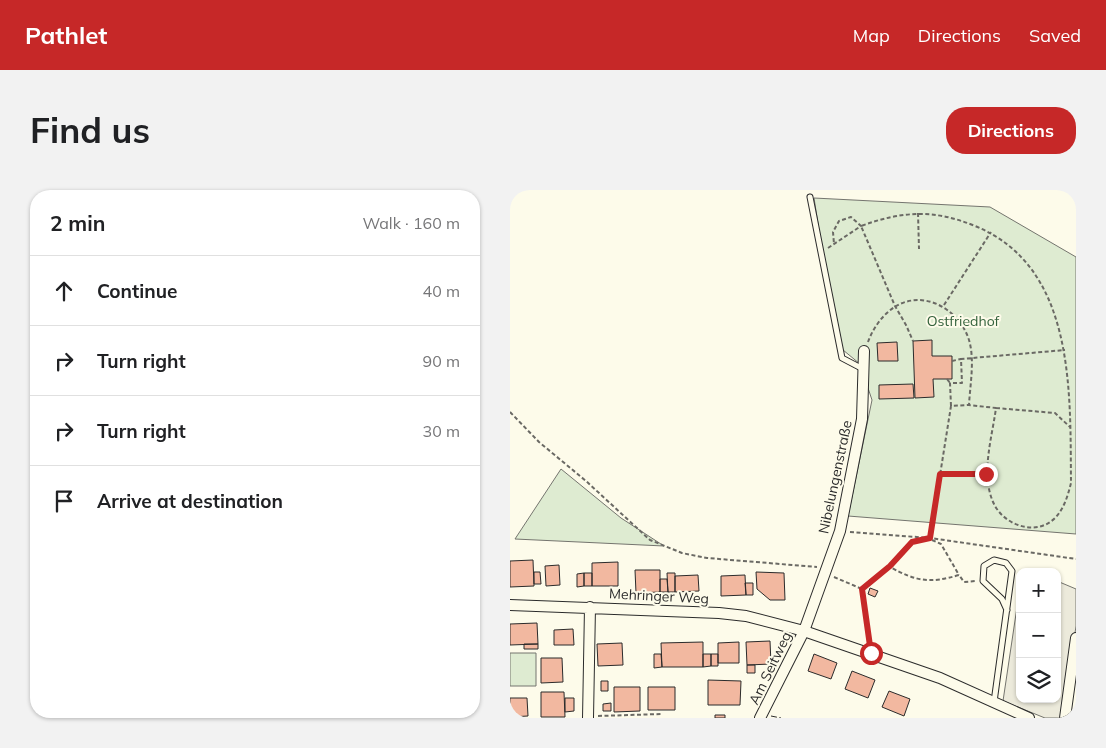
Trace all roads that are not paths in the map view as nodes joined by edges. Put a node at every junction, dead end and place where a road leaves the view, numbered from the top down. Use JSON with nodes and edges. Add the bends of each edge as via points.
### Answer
{"nodes":[{"id":1,"x":810,"y":197,"type":"dead end"},
{"id":2,"x":864,"y":351,"type":"road end"},
{"id":3,"x":864,"y":369,"type":"junction"},
{"id":4,"x":510,"y":605,"type":"edge"},
{"id":5,"x":590,"y":607,"type":"junction"},
{"id":6,"x":1007,"y":610,"type":"junction"},
{"id":7,"x":804,"y":631,"type":"junction"},
{"id":8,"x":1076,"y":638,"type":"edge"},
{"id":9,"x":994,"y":702,"type":"junction"},
{"id":10,"x":588,"y":717,"type":"edge"},
{"id":11,"x":760,"y":718,"type":"edge"},
{"id":12,"x":1030,"y":718,"type":"edge"},
{"id":13,"x":1065,"y":718,"type":"edge"}],
"edges":[{"from":1,"to":3,"type":"lane","via":[[842,358]]},
{"from":2,"to":3,"type":"street","name":"Nibelungenstraße"},
{"from":3,"to":7,"type":"street","name":"Nibelungenstraße","via":[[862,419],[840,531]]},
{"from":4,"to":5,"type":"street","name":"Mehringer Weg"},
{"from":5,"to":7,"type":"street","name":"Mehringer Weg","via":[[746,616]]},
{"from":5,"to":10,"type":"street"},
{"from":6,"to":6,"type":"lane","via":[[1012,571],[1006,563],[994,560],[984,566],[983,580]]},
{"from":6,"to":9,"type":"lane"},
{"from":7,"to":9,"type":"street","via":[[871,653]]},
{"from":7,"to":11,"type":"street","name":"Am Seitweg"},
{"from":8,"to":13,"type":"street"},
{"from":9,"to":12,"type":"street"}]}
